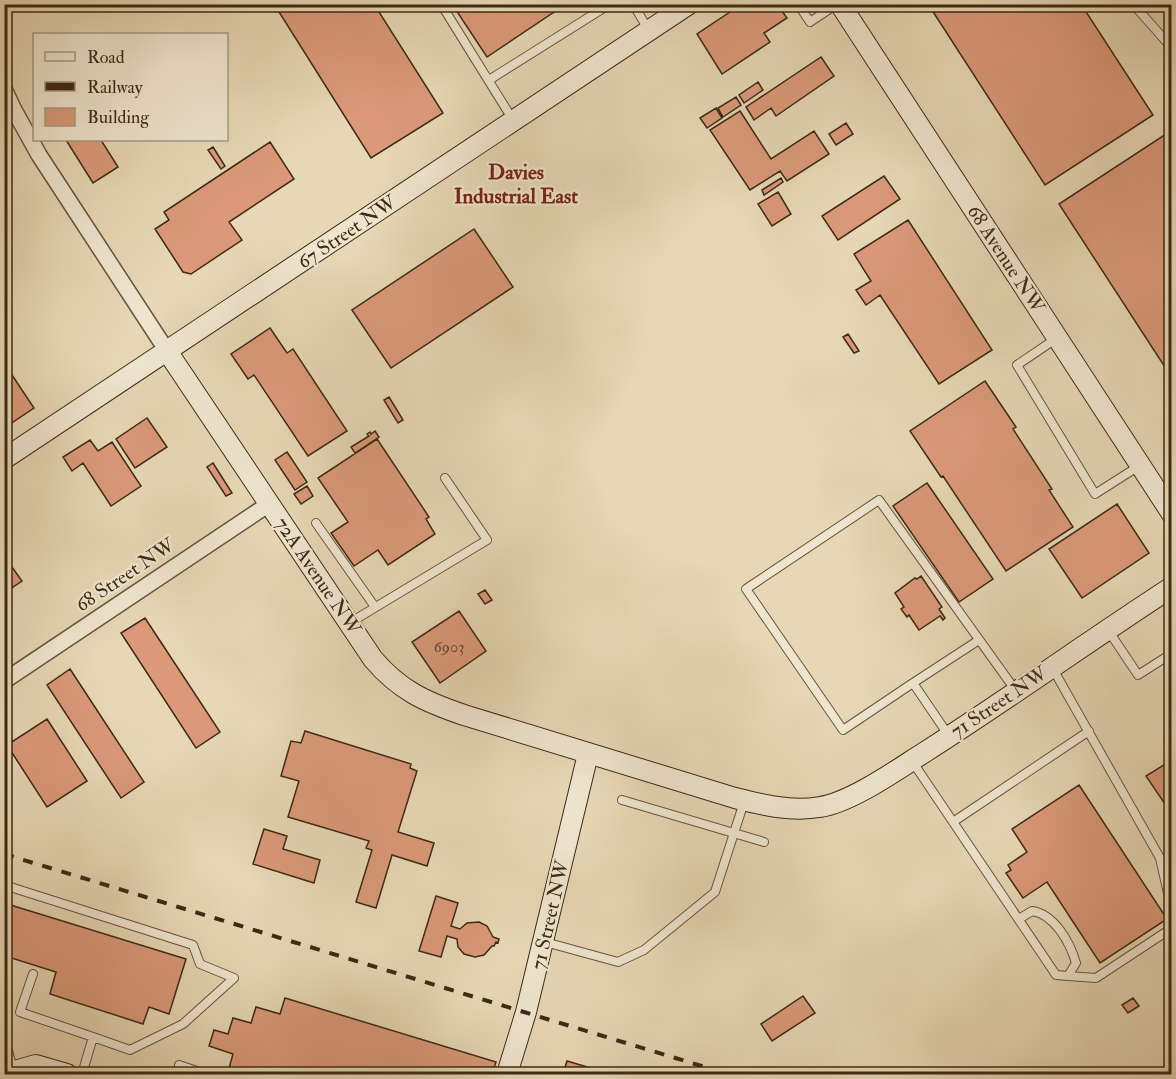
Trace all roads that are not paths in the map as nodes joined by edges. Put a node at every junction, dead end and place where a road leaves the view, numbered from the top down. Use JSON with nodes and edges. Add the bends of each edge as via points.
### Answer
{"nodes":[{"id":1,"x":441,"y":4,"type":"edge"},
{"id":2,"x":609,"y":4,"type":"edge"},
{"id":3,"x":633,"y":4,"type":"edge"},
{"id":4,"x":689,"y":4,"type":"edge"},
{"id":5,"x":798,"y":4,"type":"edge"},
{"id":6,"x":839,"y":4,"type":"edge"},
{"id":7,"x":1133,"y":4,"type":"edge"},
{"id":8,"x":649,"y":31,"type":"junction"},
{"id":9,"x":1172,"y":48,"type":"edge"},
{"id":10,"x":489,"y":80,"type":"junction"},
{"id":11,"x":4,"y":88,"type":"edge"},
{"id":12,"x":513,"y":121,"type":"junction"},
{"id":13,"x":1058,"y":338,"type":"junction"},
{"id":14,"x":167,"y":351,"type":"junction"},
{"id":15,"x":4,"y":459,"type":"edge"},
{"id":16,"x":1141,"y":466,"type":"junction"},
{"id":17,"x":445,"y":478,"type":"dead end"},
{"id":18,"x":269,"y":504,"type":"junction"},
{"id":19,"x":1172,"y":514,"type":"edge"},
{"id":20,"x":316,"y":523,"type":"dead end"},
{"id":21,"x":1172,"y":587,"type":"edge"},
{"id":22,"x":375,"y":607,"type":"junction"},
{"id":23,"x":350,"y":623,"type":"junction"},
{"id":24,"x":1107,"y":629,"type":"junction"},
{"id":25,"x":979,"y":640,"type":"junction"},
{"id":26,"x":1172,"y":655,"type":"edge"},
{"id":27,"x":1052,"y":667,"type":"junction"},
{"id":28,"x":4,"y":681,"type":"edge"},
{"id":29,"x":913,"y":683,"type":"junction"},
{"id":30,"x":1017,"y":692,"type":"junction"},
{"id":31,"x":1089,"y":731,"type":"junction"},
{"id":32,"x":949,"y":736,"type":"junction"},
{"id":33,"x":588,"y":754,"type":"junction"},
{"id":34,"x":911,"y":761,"type":"junction"},
{"id":35,"x":622,"y":800,"type":"dead end"},
{"id":36,"x":744,"y":800,"type":"junction"},
{"id":37,"x":821,"y":807,"type":"joint"},
{"id":38,"x":953,"y":822,"type":"junction"},
{"id":39,"x":734,"y":833,"type":"junction"},
{"id":40,"x":765,"y":842,"type":"dead end"},
{"id":41,"x":4,"y":885,"type":"edge"},
{"id":42,"x":1172,"y":911,"type":"edge"},
{"id":43,"x":1019,"y":919,"type":"junction"},
{"id":44,"x":1172,"y":928,"type":"edge"},
{"id":45,"x":543,"y":942,"type":"junction"},
{"id":46,"x":33,"y":974,"type":"dead end"},
{"id":47,"x":1068,"y":976,"type":"junction"},
{"id":48,"x":4,"y":1035,"type":"edge"},
{"id":49,"x":93,"y":1037,"type":"junction"},
{"id":50,"x":179,"y":1065,"type":"dead end"},
{"id":51,"x":9,"y":1073,"type":"edge"},
{"id":52,"x":66,"y":1074,"type":"edge"},
{"id":53,"x":82,"y":1074,"type":"edge"},
{"id":54,"x":205,"y":1074,"type":"edge"},
{"id":55,"x":507,"y":1074,"type":"edge"}],
"edges":[{"from":1,"to":10,"type":"lane"},
{"from":2,"to":10,"type":"lane"},
{"from":3,"to":8,"type":"lane"},
{"from":4,"to":8,"type":"street","name":"67 Street NW"},
{"from":5,"to":6,"type":"lane","via":[[810,22]]},
{"from":6,"to":13,"type":"street","name":"68 Avenue NW"},
{"from":7,"to":9,"type":"lane"},
{"from":8,"to":12,"type":"street","name":"67 Street NW"},
{"from":10,"to":12,"type":"lane"},
{"from":11,"to":14,"type":"street","name":"72A Avenue NW","via":[[39,155]]},
{"from":12,"to":14,"type":"street","name":"67 Street NW"},
{"from":13,"to":16,"type":"street","name":"68 Avenue NW"},
{"from":13,"to":16,"type":"lane","via":[[1017,365],[1095,494]]},
{"from":14,"to":15,"type":"street","name":"67 Street NW"},
{"from":14,"to":18,"type":"street","name":"72A Avenue NW"},
{"from":16,"to":19,"type":"street","name":"68 Avenue NW"},
{"from":17,"to":22,"type":"lane","via":[[487,540]]},
{"from":18,"to":23,"type":"street","name":"72A Avenue NW"},
{"from":18,"to":28,"type":"street","name":"68 Street NW"},
{"from":20,"to":22,"type":"lane"},
{"from":21,"to":24,"type":"street","name":"71 Street NW"},
{"from":22,"to":23,"type":"lane"},
{"from":23,"to":33,"type":"street","name":"72A Avenue NW","via":[[383,671],[414,696]]},
{"from":24,"to":26,"type":"lane","via":[[1138,675]]},
{"from":24,"to":27,"type":"street","name":"71 Street NW"},
{"from":25,"to":29,"type":"lane"},
{"from":25,"to":29,"type":"lane","via":[[879,500],[746,589],[843,730]]},
{"from":25,"to":30,"type":"lane"},
{"from":27,"to":30,"type":"street","name":"71 Street NW"},
{"from":27,"to":31,"type":"lane"},
{"from":29,"to":32,"type":"lane"},
{"from":30,"to":32,"type":"street","name":"71 Street NW"},
{"from":31,"to":38,"type":"lane"},
{"from":31,"to":42,"type":"lane","via":[[1160,858]]},
{"from":32,"to":34,"type":"street","name":"71 Street NW"},
{"from":33,"to":36,"type":"street","name":"72A Avenue NW"},
{"from":33,"to":45,"type":"street","name":"71 Street NW"},
{"from":34,"to":37,"type":"street","name":"71 Street NW","via":[[858,792]]},
{"from":34,"to":38,"type":"lane"},
{"from":35,"to":39,"type":"lane"},
{"from":36,"to":37,"type":"street","name":"72A Avenue NW","via":[[770,807]]},
{"from":36,"to":39,"type":"lane"},
{"from":38,"to":43,"type":"lane"},
{"from":39,"to":40,"type":"lane"},
{"from":39,"to":45,"type":"lane","via":[[715,892],[644,951],[618,962]]},
{"from":41,"to":49,"type":"lane","via":[[193,945],[200,964],[234,978],[183,1024],[130,1050]]},
{"from":43,"to":47,"type":"lane","via":[[1056,975]]},
{"from":43,"to":47,"type":"lane","via":[[1032,911],[1043,913],[1060,931],[1076,963]]},
{"from":44,"to":47,"type":"lane","via":[[1096,978]]},
{"from":45,"to":55,"type":"street","name":"71 Street NW"},
{"from":46,"to":49,"type":"lane","via":[[20,1012]]},
{"from":48,"to":51,"type":"lane"},
{"from":49,"to":53,"type":"lane"},
{"from":50,"to":54,"type":"lane"},
{"from":51,"to":52,"type":"street","via":[[36,1065]]}]}
